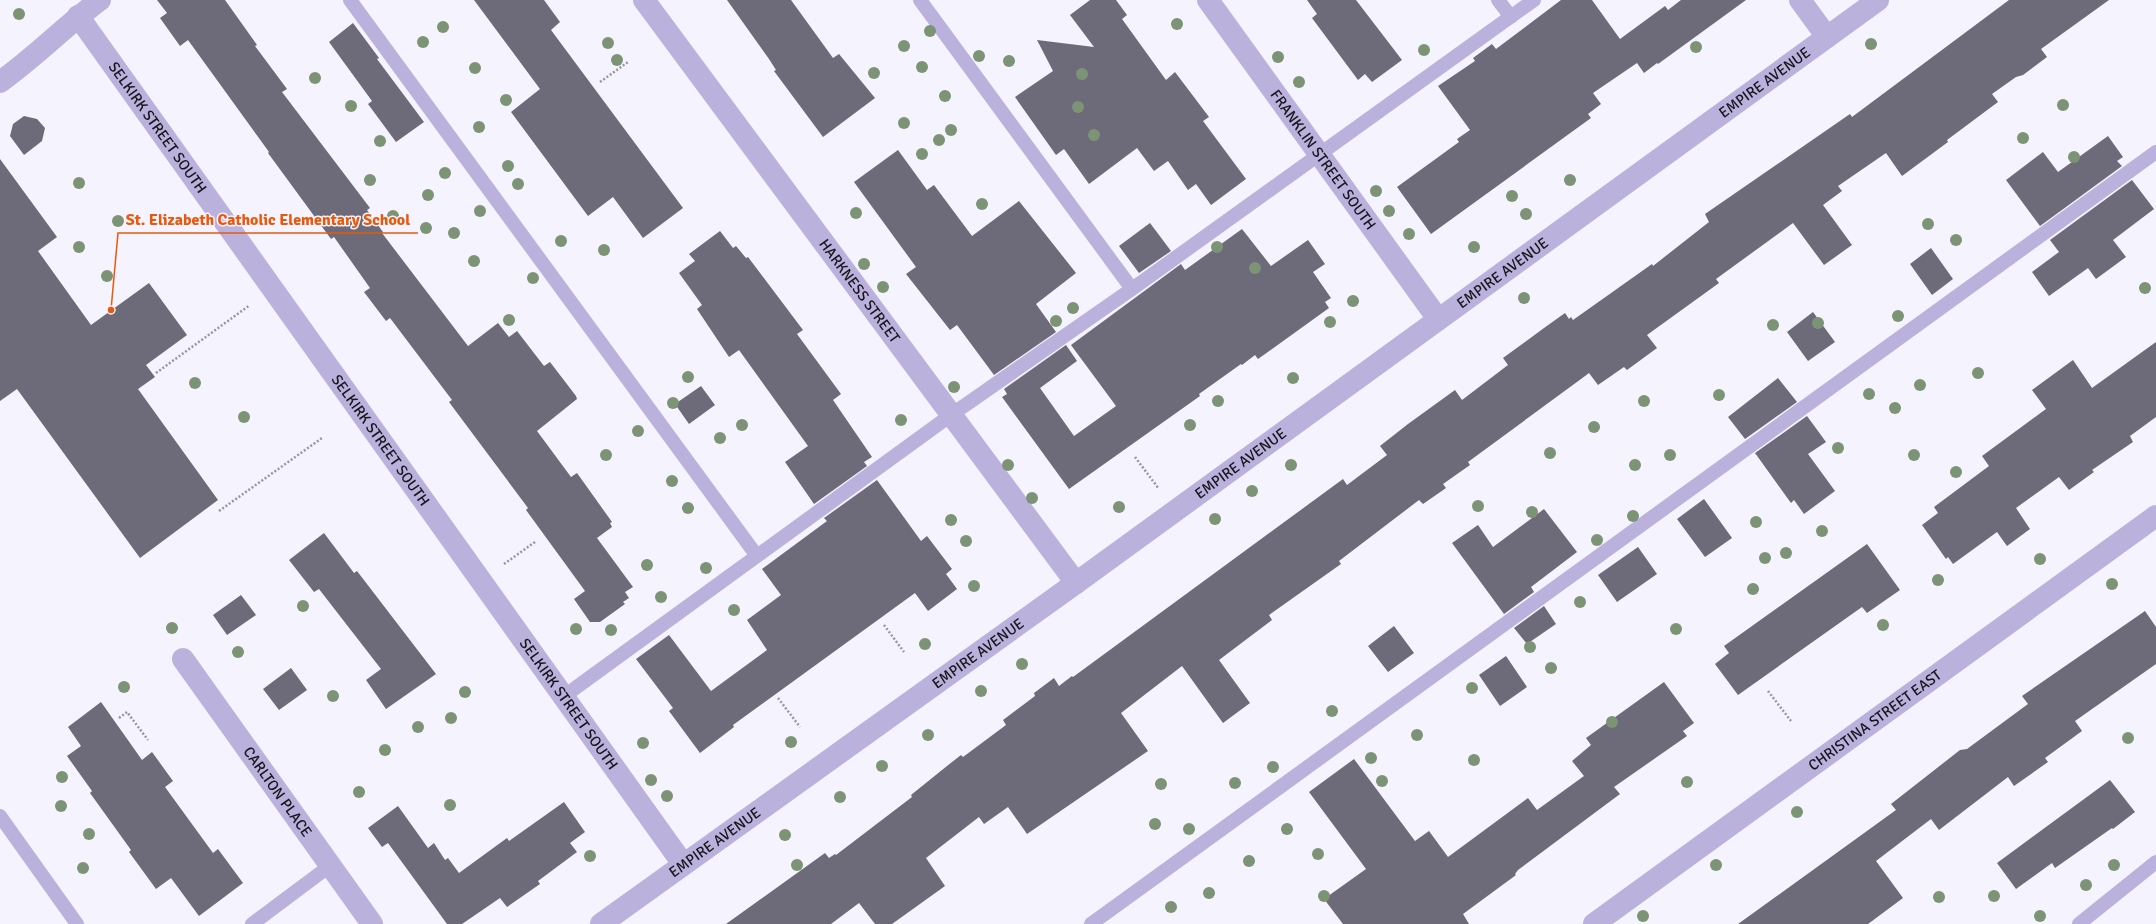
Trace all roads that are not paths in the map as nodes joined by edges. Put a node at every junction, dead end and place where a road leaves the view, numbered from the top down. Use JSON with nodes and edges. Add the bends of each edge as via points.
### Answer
{"nodes":[{"id":1,"x":350,"y":0,"type":"edge"},
{"id":2,"x":644,"y":0,"type":"edge"},
{"id":3,"x":920,"y":0,"type":"edge"},
{"id":4,"x":1208,"y":0,"type":"edge"},
{"id":5,"x":1498,"y":0,"type":"edge"},
{"id":6,"x":1534,"y":0,"type":"edge"},
{"id":7,"x":1800,"y":0,"type":"edge"},
{"id":8,"x":1878,"y":0,"type":"edge"},
{"id":9,"x":97,"y":1,"type":"edge"},
{"id":10,"x":78,"y":16,"type":"junction"},
{"id":11,"x":1511,"y":17,"type":"junction"},
{"id":12,"x":1827,"y":37,"type":"junction"},
{"id":13,"x":0,"y":82,"type":"edge"},
{"id":14,"x":2156,"y":152,"type":"edge"},
{"id":15,"x":1320,"y":155,"type":"junction"},
{"id":16,"x":1132,"y":289,"type":"junction"},
{"id":17,"x":1438,"y":319,"type":"junction"},
{"id":18,"x":951,"y":415,"type":"junction"},
{"id":19,"x":2156,"y":516,"type":"edge"},
{"id":20,"x":757,"y":556,"type":"junction"},
{"id":21,"x":1076,"y":583,"type":"junction"},
{"id":22,"x":183,"y":659,"type":"dead end"},
{"id":23,"x":563,"y":697,"type":"junction"},
{"id":24,"x":0,"y":816,"type":"edge"},
{"id":25,"x":2156,"y":862,"type":"edge"},
{"id":26,"x":683,"y":864,"type":"junction"},
{"id":27,"x":331,"y":866,"type":"junction"},
{"id":28,"x":77,"y":924,"type":"edge"},
{"id":29,"x":252,"y":924,"type":"edge"},
{"id":30,"x":372,"y":924,"type":"edge"},
{"id":31,"x":601,"y":924,"type":"edge"},
{"id":32,"x":1091,"y":924,"type":"edge"},
{"id":33,"x":1594,"y":924,"type":"edge"},
{"id":34,"x":2079,"y":924,"type":"edge"}],
"edges":[{"from":1,"to":20,"type":"lane"},
{"from":2,"to":18,"type":"street","name":"HARKNESS STREET"},
{"from":3,"to":16,"type":"lane"},
{"from":4,"to":15,"type":"street","name":"FRANKLIN STREET SOUTH"},
{"from":5,"to":11,"type":"lane"},
{"from":6,"to":11,"type":"lane"},
{"from":7,"to":12,"type":"street"},
{"from":8,"to":12,"type":"street","name":"EMPIRE AVENUE"},
{"from":9,"to":10,"type":"street"},
{"from":10,"to":13,"type":"street"},
{"from":10,"to":23,"type":"street","name":"SELKIRK STREET SOUTH"},
{"from":11,"to":15,"type":"lane"},
{"from":12,"to":17,"type":"street","name":"EMPIRE AVENUE"},
{"from":14,"to":32,"type":"lane"},
{"from":15,"to":16,"type":"lane"},
{"from":15,"to":17,"type":"street","name":"FRANKLIN STREET SOUTH"},
{"from":16,"to":18,"type":"lane"},
{"from":17,"to":21,"type":"street","name":"EMPIRE AVENUE"},
{"from":18,"to":20,"type":"lane"},
{"from":18,"to":21,"type":"street","name":"HARKNESS STREET"},
{"from":19,"to":33,"type":"street","name":"CHRISTINA STREET EAST"},
{"from":20,"to":23,"type":"lane"},
{"from":21,"to":26,"type":"street","name":"EMPIRE AVENUE"},
{"from":22,"to":27,"type":"street","name":"CARLTON PLACE"},
{"from":23,"to":26,"type":"street","name":"SELKIRK STREET SOUTH"},
{"from":24,"to":28,"type":"lane"},
{"from":25,"to":34,"type":"lane"},
{"from":26,"to":31,"type":"street","name":"EMPIRE AVENUE"},
{"from":27,"to":29,"type":"lane"},
{"from":27,"to":30,"type":"street","name":"CARLTON PLACE"}]}
